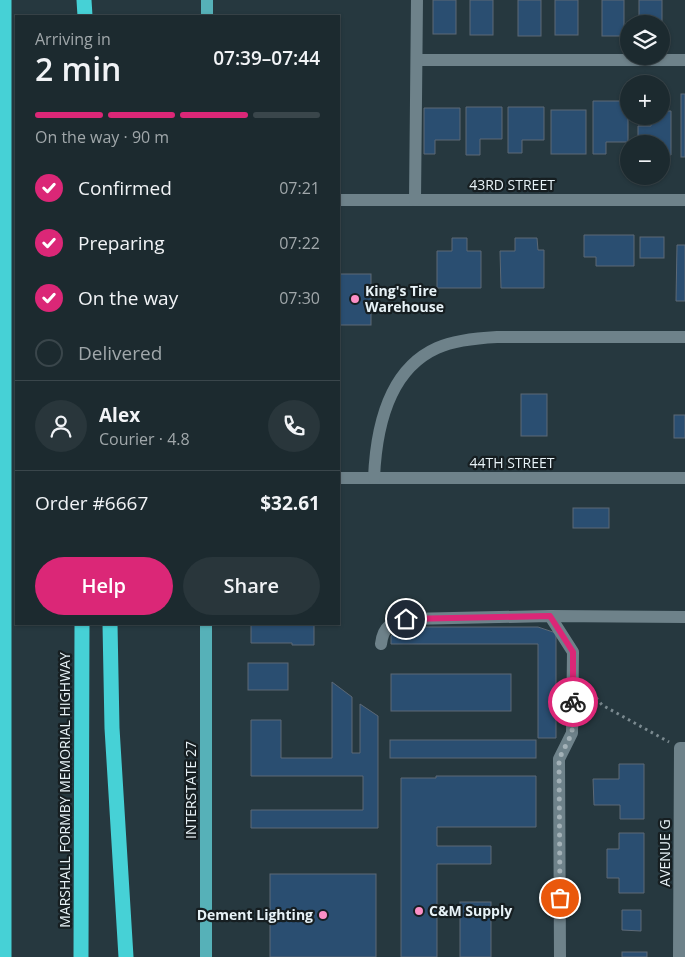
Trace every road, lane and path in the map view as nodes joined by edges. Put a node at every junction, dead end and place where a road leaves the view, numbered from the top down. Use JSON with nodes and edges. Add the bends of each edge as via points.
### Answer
{"nodes":[{"id":1,"x":3,"y":0,"type":"edge"},
{"id":2,"x":84,"y":0,"type":"edge"},
{"id":3,"x":207,"y":0,"type":"edge"},
{"id":4,"x":418,"y":0,"type":"edge"},
{"id":5,"x":0,"y":15,"type":"edge"},
{"id":6,"x":84,"y":15,"type":"edge"},
{"id":7,"x":207,"y":15,"type":"edge"},
{"id":8,"x":417,"y":60,"type":"junction"},
{"id":9,"x":685,"y":60,"type":"edge"},
{"id":10,"x":340,"y":200,"type":"edge"},
{"id":11,"x":414,"y":200,"type":"junction"},
{"id":12,"x":685,"y":200,"type":"edge"},
{"id":13,"x":685,"y":337,"type":"edge"},
{"id":14,"x":340,"y":478,"type":"edge"},
{"id":15,"x":374,"y":478,"type":"junction"},
{"id":16,"x":685,"y":478,"type":"edge"},
{"id":17,"x":550,"y":616,"type":"junction"},
{"id":18,"x":685,"y":617,"type":"edge"},
{"id":19,"x":82,"y":625,"type":"edge"},
{"id":20,"x":110,"y":625,"type":"edge"},
{"id":21,"x":206,"y":625,"type":"edge"},
{"id":22,"x":381,"y":644,"type":"dead end"},
{"id":23,"x":588,"y":686,"type":"dead end"},
{"id":24,"x":683,"y":748,"type":"edge"},
{"id":25,"x":4,"y":957,"type":"edge"},
{"id":26,"x":81,"y":957,"type":"edge"},
{"id":27,"x":126,"y":957,"type":"edge"},
{"id":28,"x":206,"y":957,"type":"edge"},
{"id":29,"x":560,"y":957,"type":"edge"},
{"id":30,"x":679,"y":957,"type":"edge"}],
"edges":[{"from":1,"to":5,"type":"highway"},
{"from":1,"to":25,"type":"highway"},
{"from":2,"to":6,"type":"highway"},
{"from":3,"to":7,"type":"main road"},
{"from":4,"to":8,"type":"street"},
{"from":8,"to":9,"type":"street"},
{"from":8,"to":11,"type":"street"},
{"from":10,"to":11,"type":"street","name":"43RD STREET"},
{"from":11,"to":12,"type":"street","name":"43RD STREET"},
{"from":13,"to":15,"type":"street","via":[[474,338],[437,348],[418,359],[403,375],[385,409],[374,461]]},
{"from":14,"to":15,"type":"street","name":"44TH STREET"},
{"from":15,"to":16,"type":"street","name":"44TH STREET"},
{"from":17,"to":18,"type":"street"},
{"from":17,"to":22,"type":"street","via":[[406,619],[386,628]]},
{"from":17,"to":29,"type":"street","via":[[573,652],[572,733],[559,759]]},
{"from":19,"to":26,"type":"highway","name":"MARSHALL FORMBY MEMORIAL HIGHWAY"},
{"from":20,"to":27,"type":"highway","via":[[112,728]]},
{"from":21,"to":28,"type":"main road","name":"INTERSTATE 27"},
{"from":23,"to":24,"type":"path","via":[[602,704]]},
{"from":24,"to":30,"type":"street","name":"AVENUE G"}]}
